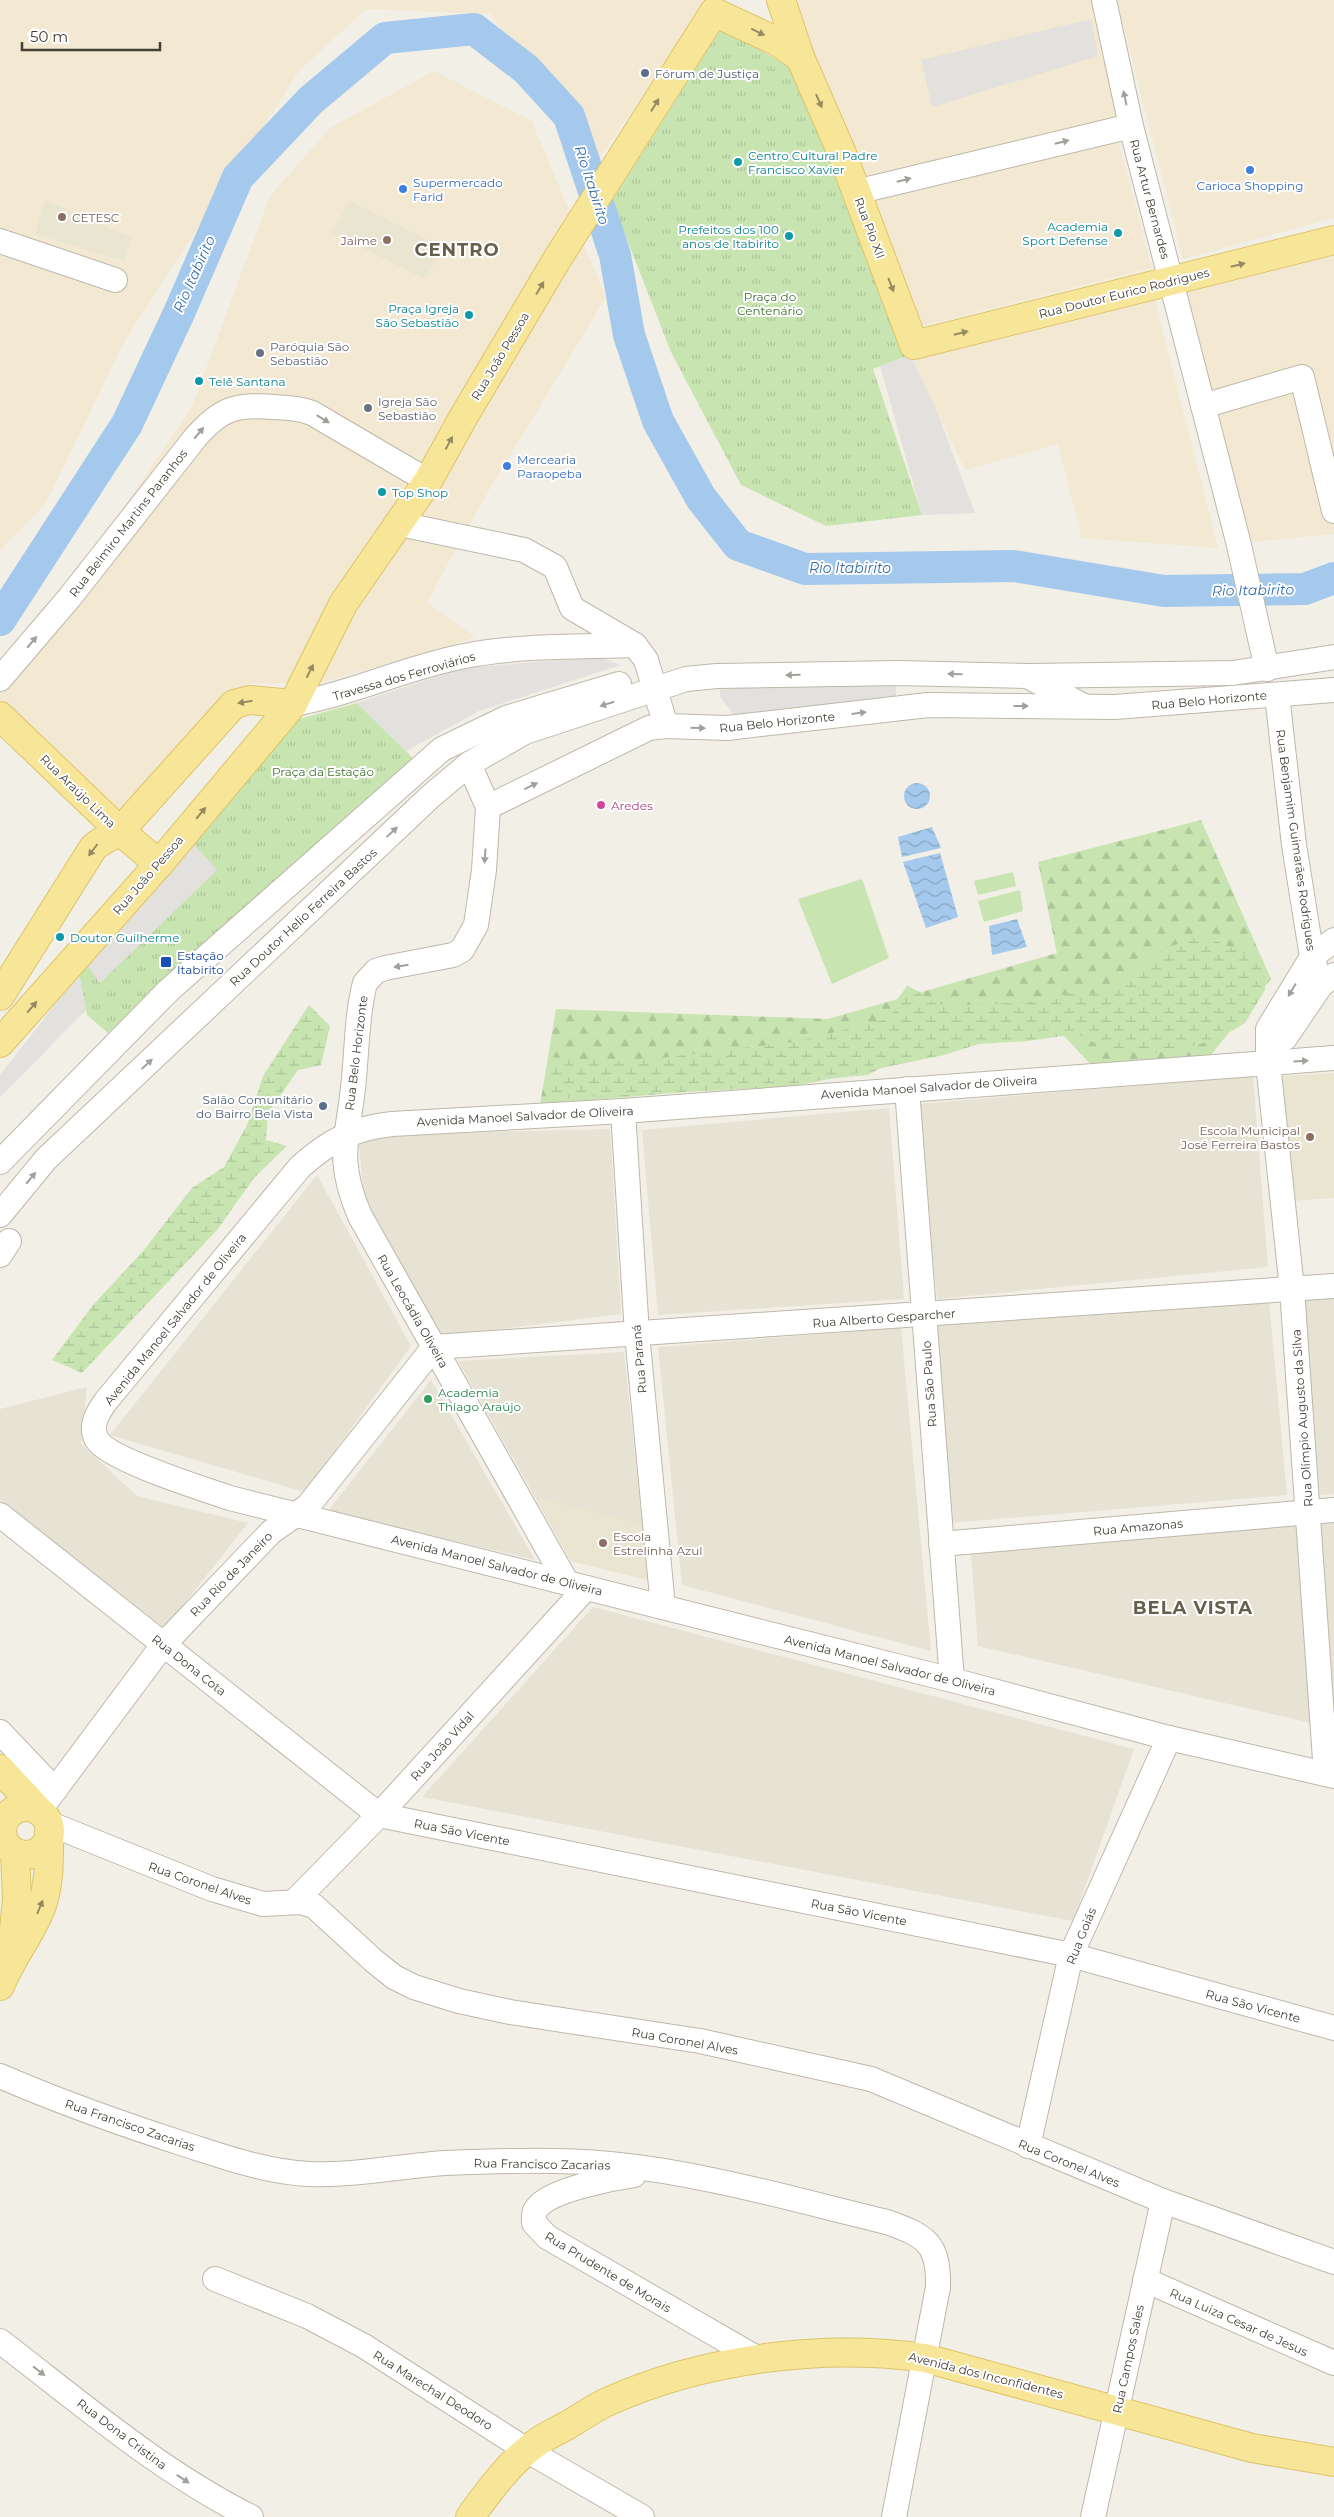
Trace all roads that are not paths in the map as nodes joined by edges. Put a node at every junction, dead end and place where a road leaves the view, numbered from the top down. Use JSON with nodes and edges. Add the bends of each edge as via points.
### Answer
{"nodes":[{"id":1,"x":781,"y":0,"type":"edge"},
{"id":2,"x":1104,"y":0,"type":"edge"},
{"id":3,"x":711,"y":6,"type":"edge"},
{"id":4,"x":800,"y":57,"type":"junction"},
{"id":5,"x":1131,"y":126,"type":"junction"},
{"id":6,"x":856,"y":192,"type":"junction"},
{"id":7,"x":1334,"y":240,"type":"edge"},
{"id":8,"x":0,"y":241,"type":"edge"},
{"id":9,"x":115,"y":280,"type":"dead end"},
{"id":10,"x":1172,"y":281,"type":"junction"},
{"id":11,"x":914,"y":345,"type":"joint"},
{"id":12,"x":1203,"y":406,"type":"junction"},
{"id":13,"x":428,"y":481,"type":"junction"},
{"id":14,"x":1334,"y":511,"type":"edge"},
{"id":15,"x":400,"y":524,"type":"junction"},
{"id":16,"x":636,"y":645,"type":"junction"},
{"id":17,"x":1334,"y":657,"type":"edge"},
{"id":18,"x":1267,"y":669,"type":"junction"},
{"id":19,"x":1027,"y":676,"type":"junction"},
{"id":20,"x":0,"y":679,"type":"edge"},
{"id":21,"x":652,"y":681,"type":"junction"},
{"id":22,"x":1334,"y":690,"type":"edge"},
{"id":23,"x":1277,"y":695,"type":"junction"},
{"id":24,"x":293,"y":704,"type":"junction"},
{"id":25,"x":928,"y":705,"type":"junction"},
{"id":26,"x":1084,"y":706,"type":"junction"},
{"id":27,"x":0,"y":716,"type":"edge"},
{"id":28,"x":666,"y":726,"type":"junction"},
{"id":29,"x":469,"y":764,"type":"junction"},
{"id":30,"x":488,"y":807,"type":"junction"},
{"id":31,"x":120,"y":831,"type":"junction"},
{"id":32,"x":159,"y":864,"type":"junction"},
{"id":33,"x":1334,"y":940,"type":"edge"},
{"id":34,"x":1312,"y":957,"type":"junction"},
{"id":35,"x":1328,"y":980,"type":"edge"},
{"id":36,"x":0,"y":996,"type":"edge"},
{"id":37,"x":0,"y":1043,"type":"edge"},
{"id":38,"x":1268,"y":1056,"type":"junction"},
{"id":39,"x":1334,"y":1058,"type":"edge"},
{"id":40,"x":907,"y":1089,"type":"junction"},
{"id":41,"x":623,"y":1111,"type":"junction"},
{"id":42,"x":345,"y":1135,"type":"junction"},
{"id":43,"x":0,"y":1162,"type":"edge"},
{"id":44,"x":0,"y":1215,"type":"edge"},
{"id":45,"x":1334,"y":1286,"type":"edge"},
{"id":46,"x":1292,"y":1289,"type":"junction"},
{"id":47,"x":924,"y":1316,"type":"junction"},
{"id":48,"x":637,"y":1334,"type":"junction"},
{"id":49,"x":434,"y":1347,"type":"junction"},
{"id":50,"x":1334,"y":1510,"type":"edge"},
{"id":51,"x":1309,"y":1511,"type":"junction"},
{"id":52,"x":0,"y":1515,"type":"edge"},
{"id":53,"x":296,"y":1515,"type":"junction"},
{"id":54,"x":941,"y":1544,"type":"junction"},
{"id":55,"x":577,"y":1585,"type":"junction"},
{"id":56,"x":663,"y":1607,"type":"junction"},
{"id":57,"x":163,"y":1645,"type":"junction"},
{"id":58,"x":952,"y":1680,"type":"junction"},
{"id":59,"x":0,"y":1732,"type":"edge"},
{"id":60,"x":1169,"y":1738,"type":"junction"},
{"id":61,"x":0,"y":1769,"type":"edge"},
{"id":62,"x":1330,"y":1775,"type":"edge"},
{"id":63,"x":48,"y":1814,"type":"junction"},
{"id":64,"x":379,"y":1815,"type":"junction"},
{"id":65,"x":1,"y":1822,"type":"edge"},
{"id":66,"x":15,"y":1853,"type":"junction"},
{"id":67,"x":294,"y":1902,"type":"junction"},
{"id":68,"x":1072,"y":1955,"type":"junction"},
{"id":69,"x":4,"y":1976,"type":"edge"},
{"id":70,"x":1334,"y":2028,"type":"edge"},
{"id":71,"x":0,"y":2076,"type":"edge"},
{"id":72,"x":1028,"y":2146,"type":"junction"},
{"id":73,"x":660,"y":2170,"type":"junction"},
{"id":74,"x":1163,"y":2201,"type":"junction"},
{"id":75,"x":1334,"y":2262,"type":"edge"},
{"id":76,"x":215,"y":2279,"type":"dead end"},
{"id":77,"x":1145,"y":2280,"type":"junction"},
{"id":78,"x":0,"y":2341,"type":"edge"},
{"id":79,"x":925,"y":2358,"type":"junction"},
{"id":80,"x":760,"y":2360,"type":"junction"},
{"id":81,"x":1334,"y":2364,"type":"edge"},
{"id":82,"x":1116,"y":2410,"type":"junction"},
{"id":83,"x":528,"y":2450,"type":"junction"},
{"id":84,"x":1334,"y":2462,"type":"edge"},
{"id":85,"x":251,"y":2517,"type":"edge"},
{"id":86,"x":470,"y":2517,"type":"edge"},
{"id":87,"x":642,"y":2517,"type":"edge"},
{"id":88,"x":894,"y":2517,"type":"edge"},
{"id":89,"x":1093,"y":2517,"type":"edge"}],
"edges":[{"from":1,"to":4,"type":"main road","name":"Rua Pio XII"},
{"from":5,"to":2,"type":"street","name":"Rua Artur Bernardes","one_way":true},
{"from":3,"to":4,"type":"main road","one_way":true},
{"from":13,"to":3,"type":"main road","name":"Rua João Pessoa","one_way":true},
{"from":4,"to":6,"type":"main road","name":"Rua Pio XII","one_way":true},
{"from":6,"to":5,"type":"street","one_way":true},
{"from":5,"to":10,"type":"street","name":"Rua Artur Bernardes"},
{"from":6,"to":11,"type":"main road","name":"Rua Pio XII","one_way":true},
{"from":10,"to":7,"type":"main road","name":"Rua Doutor Eurico Rodrigues","one_way":true},
{"from":8,"to":9,"type":"street"},
{"from":11,"to":10,"type":"main road","name":"Rua Doutor Eurico Rodrigues","one_way":true},
{"from":10,"to":12,"type":"street","name":"Rua Artur Bernardes"},
{"from":12,"to":14,"type":"street","via":[[1302,377]]},
{"from":12,"to":18,"type":"street","name":"Rua Artur Bernardes"},
{"from":13,"to":15,"type":"main road","name":"Rua João Pessoa"},
{"from":20,"to":13,"type":"street","name":"Rua Belmiro Martins Paranhos","one_way":true,"via":[[70,597],[205,426],[233,408],[254,405],[297,408],[312,413]]},
{"from":15,"to":16,"type":"street","via":[[524,550],[555,567],[572,608]]},
{"from":24,"to":15,"type":"main road","name":"Rua João Pessoa","one_way":true,"via":[[343,604]]},
{"from":16,"to":21,"type":"street","via":[[646,660]]},
{"from":16,"to":24,"type":"street","name":"Travessa dos Ferroviários","via":[[524,649],[472,655],[341,694]]},
{"from":17,"to":18,"type":"street"},
{"from":18,"to":19,"type":"street","via":[[1233,673]]},
{"from":19,"to":21,"type":"street","name":"Rua Belo Horizonte","one_way":true,"via":[[898,673],[717,676]]},
{"from":19,"to":25,"type":"street"},
{"from":19,"to":26,"type":"street","name":"Rua Belo Horizonte"},
{"from":21,"to":28,"type":"street"},
{"from":21,"to":29,"type":"street","name":"Rua Doutor Helio Ferreira Bastos","one_way":true,"via":[[525,732]]},
{"from":21,"to":43,"type":"street","via":[[506,718],[442,750],[169,990]]},
{"from":22,"to":23,"type":"street","name":"Rua Belo Horizonte"},
{"from":23,"to":26,"type":"street","name":"Rua Belo Horizonte","via":[[1167,704]]},
{"from":23,"to":34,"type":"street","name":"Rua Benjamim Guimarães Rodrigues","via":[[1294,845]]},
{"from":24,"to":31,"type":"main road","one_way":true,"via":[[250,700],[234,704]]},
{"from":32,"to":24,"type":"main road","name":"Rua João Pessoa","one_way":true},
{"from":25,"to":26,"type":"street","name":"Rua Belo Horizonte","one_way":true},
{"from":28,"to":25,"type":"street","name":"Rua Belo Horizonte","one_way":true,"via":[[727,728]]},
{"from":27,"to":31,"type":"main road","name":"Rua Araújo Lima"},
{"from":30,"to":28,"type":"street","name":"Rua Belo Horizonte","one_way":true,"via":[[648,728]]},
{"from":29,"to":30,"type":"street","name":"Rua Belo Horizonte"},
{"from":44,"to":29,"type":"street","name":"Rua Doutor Helio Ferreira Bastos","one_way":true,"via":[[53,1153],[431,796]]},
{"from":30,"to":42,"type":"street","name":"Rua Belo Horizonte","one_way":true,"via":[[480,910],[470,939],[462,950],[452,956],[385,968],[376,971],[365,983]]},
{"from":31,"to":32,"type":"main road","name":"Rua Araújo Lima"},
{"from":31,"to":36,"type":"main road","one_way":true,"via":[[93,848]]},
{"from":37,"to":32,"type":"main road","name":"Rua João Pessoa","one_way":true},
{"from":33,"to":34,"type":"street"},
{"from":34,"to":35,"type":"street","name":"Rua Benjamim Guimarães Rodrigues"},
{"from":34,"to":38,"type":"street","one_way":true,"via":[[1268,1029]]},
{"from":35,"to":38,"type":"street"},
{"from":38,"to":39,"type":"street","name":"Avenida Manoel Salvador de Oliveira","one_way":true},
{"from":38,"to":40,"type":"street","name":"Avenida Manoel Salvador de Oliveira"},
{"from":38,"to":46,"type":"street","name":"Rua Olímpio Augusto da Silva"},
{"from":40,"to":41,"type":"street","name":"Avenida Manoel Salvador de Oliveira"},
{"from":40,"to":47,"type":"street","name":"Rua São Paulo"},
{"from":41,"to":42,"type":"street","name":"Avenida Manoel Salvador de Oliveira","via":[[392,1124],[361,1128]]},
{"from":41,"to":48,"type":"street","name":"Rua Paraná"},
{"from":42,"to":49,"type":"street","name":"Rua Leocádia Oliveira","via":[[345,1168],[351,1196]]},
{"from":42,"to":53,"type":"street","name":"Avenida Manoel Salvador de Oliveira","via":[[300,1167],[96,1418],[95,1433],[100,1443],[151,1471],[230,1498]]},
{"from":45,"to":46,"type":"street","name":"Rua Alberto Gesparcher"},
{"from":46,"to":47,"type":"street","name":"Rua Alberto Gesparcher"},
{"from":46,"to":51,"type":"street","name":"Rua Olímpio Augusto da Silva"},
{"from":47,"to":48,"type":"street","name":"Rua Alberto Gesparcher"},
{"from":47,"to":54,"type":"street","name":"Rua São Paulo"},
{"from":48,"to":49,"type":"street","name":"Rua Alberto Gesparcher"},
{"from":48,"to":56,"type":"street","name":"Rua Paraná"},
{"from":49,"to":53,"type":"street","name":"Rua Rio de Janeiro","via":[[308,1506]]},
{"from":49,"to":55,"type":"street","name":"Rua Leocádia Oliveira"},
{"from":50,"to":51,"type":"street","name":"Rua Amazonas"},
{"from":51,"to":54,"type":"street","name":"Rua Amazonas"},
{"from":51,"to":62,"type":"street","name":"Rua Olímpio Augusto da Silva"},
{"from":52,"to":57,"type":"street","name":"Rua Dona Cota"},
{"from":53,"to":55,"type":"street","name":"Avenida Manoel Salvador de Oliveira"},
{"from":53,"to":57,"type":"street","name":"Rua Rio de Janeiro","via":[[271,1532]]},
{"from":54,"to":58,"type":"street","name":"Rua São Paulo"},
{"from":55,"to":56,"type":"street","name":"Avenida Manoel Salvador de Oliveira"},
{"from":55,"to":64,"type":"street","name":"Rua João Vidal"},
{"from":56,"to":58,"type":"street","name":"Avenida Manoel Salvador de Oliveira"},
{"from":57,"to":63,"type":"street","name":"Rua Rio de Janeiro"},
{"from":57,"to":64,"type":"street","name":"Rua Dona Cota"},
{"from":58,"to":60,"type":"street","name":"Avenida Manoel Salvador de Oliveira"},
{"from":59,"to":63,"type":"street"},
{"from":60,"to":62,"type":"street","name":"Avenida Manoel Salvador de Oliveira"},
{"from":60,"to":68,"type":"street","name":"Rua Goiás"},
{"from":61,"to":63,"type":"main road"},
{"from":63,"to":65,"type":"main road","via":[[24,1807],[10,1813]]},
{"from":63,"to":66,"type":"main road","via":[[48,1839],[38,1852]]},
{"from":63,"to":67,"type":"street","name":"Rua Coronel Alves","via":[[212,1890],[263,1904]]},
{"from":69,"to":63,"type":"main road","one_way":true,"via":[[41,1907],[47,1876]]},
{"from":64,"to":67,"type":"street","name":"Rua João Vidal"},
{"from":64,"to":68,"type":"street","name":"Rua São Vicente"},
{"from":65,"to":66,"type":"main road","via":[[4,1841]]},
{"from":66,"to":69,"type":"main road","via":[[15,1932]]},
{"from":67,"to":72,"type":"street","name":"Rua Coronel Alves","via":[[308,1903],[320,1909],[374,1961],[394,1977],[414,1987],[510,2012],[700,2041],[871,2079]]},
{"from":68,"to":70,"type":"street","name":"Rua São Vicente"},
{"from":68,"to":72,"type":"street","name":"Rua Goiás"},
{"from":71,"to":73,"type":"street","name":"Rua Francisco Zacarias","via":[[58,2101],[150,2133],[239,2162],[288,2172],[328,2174],[444,2163],[553,2162]]},
{"from":72,"to":74,"type":"street","name":"Rua Coronel Alves"},
{"from":73,"to":79,"type":"street","name":"Rua Francisco Zacarias","via":[[887,2222],[926,2239],[934,2251],[938,2267],[938,2287]]},
{"from":73,"to":80,"type":"street","name":"Rua Prudente de Morais","via":[[592,2182],[564,2192],[537,2207],[534,2223],[547,2237]]},
{"from":74,"to":75,"type":"street","name":"Rua Coronel Alves"},
{"from":74,"to":77,"type":"street","name":"Rua Campos Sales"},
{"from":76,"to":83,"type":"street","name":"Rua Marechal Deodoro","via":[[307,2316],[364,2346]]},
{"from":77,"to":81,"type":"street","name":"Rua Luiza Cesar de Jesus"},
{"from":77,"to":82,"type":"street","name":"Rua Campos Sales"},
{"from":78,"to":85,"type":"street","name":"Rua Dona Cristina","one_way":true,"via":[[176,2475]]},
{"from":79,"to":80,"type":"main road","name":"Avenida dos Inconfidentes","via":[[850,2351]]},
{"from":79,"to":82,"type":"main road","name":"Avenida dos Inconfidentes"},
{"from":79,"to":88,"type":"street","name":"Rua Francisco Zacarias"},
{"from":80,"to":83,"type":"main road","name":"Avenida dos Inconfidentes","via":[[716,2366],[671,2378],[607,2402]]},
{"from":82,"to":84,"type":"main road","name":"Avenida dos Inconfidentes","via":[[1252,2448]]},
{"from":82,"to":89,"type":"street","name":"Rua Campos Sales"},
{"from":83,"to":86,"type":"main road","name":"Avenida dos Inconfidentes","via":[[494,2484]]},
{"from":83,"to":87,"type":"street","name":"Rua Marechal Deodoro"}]}
